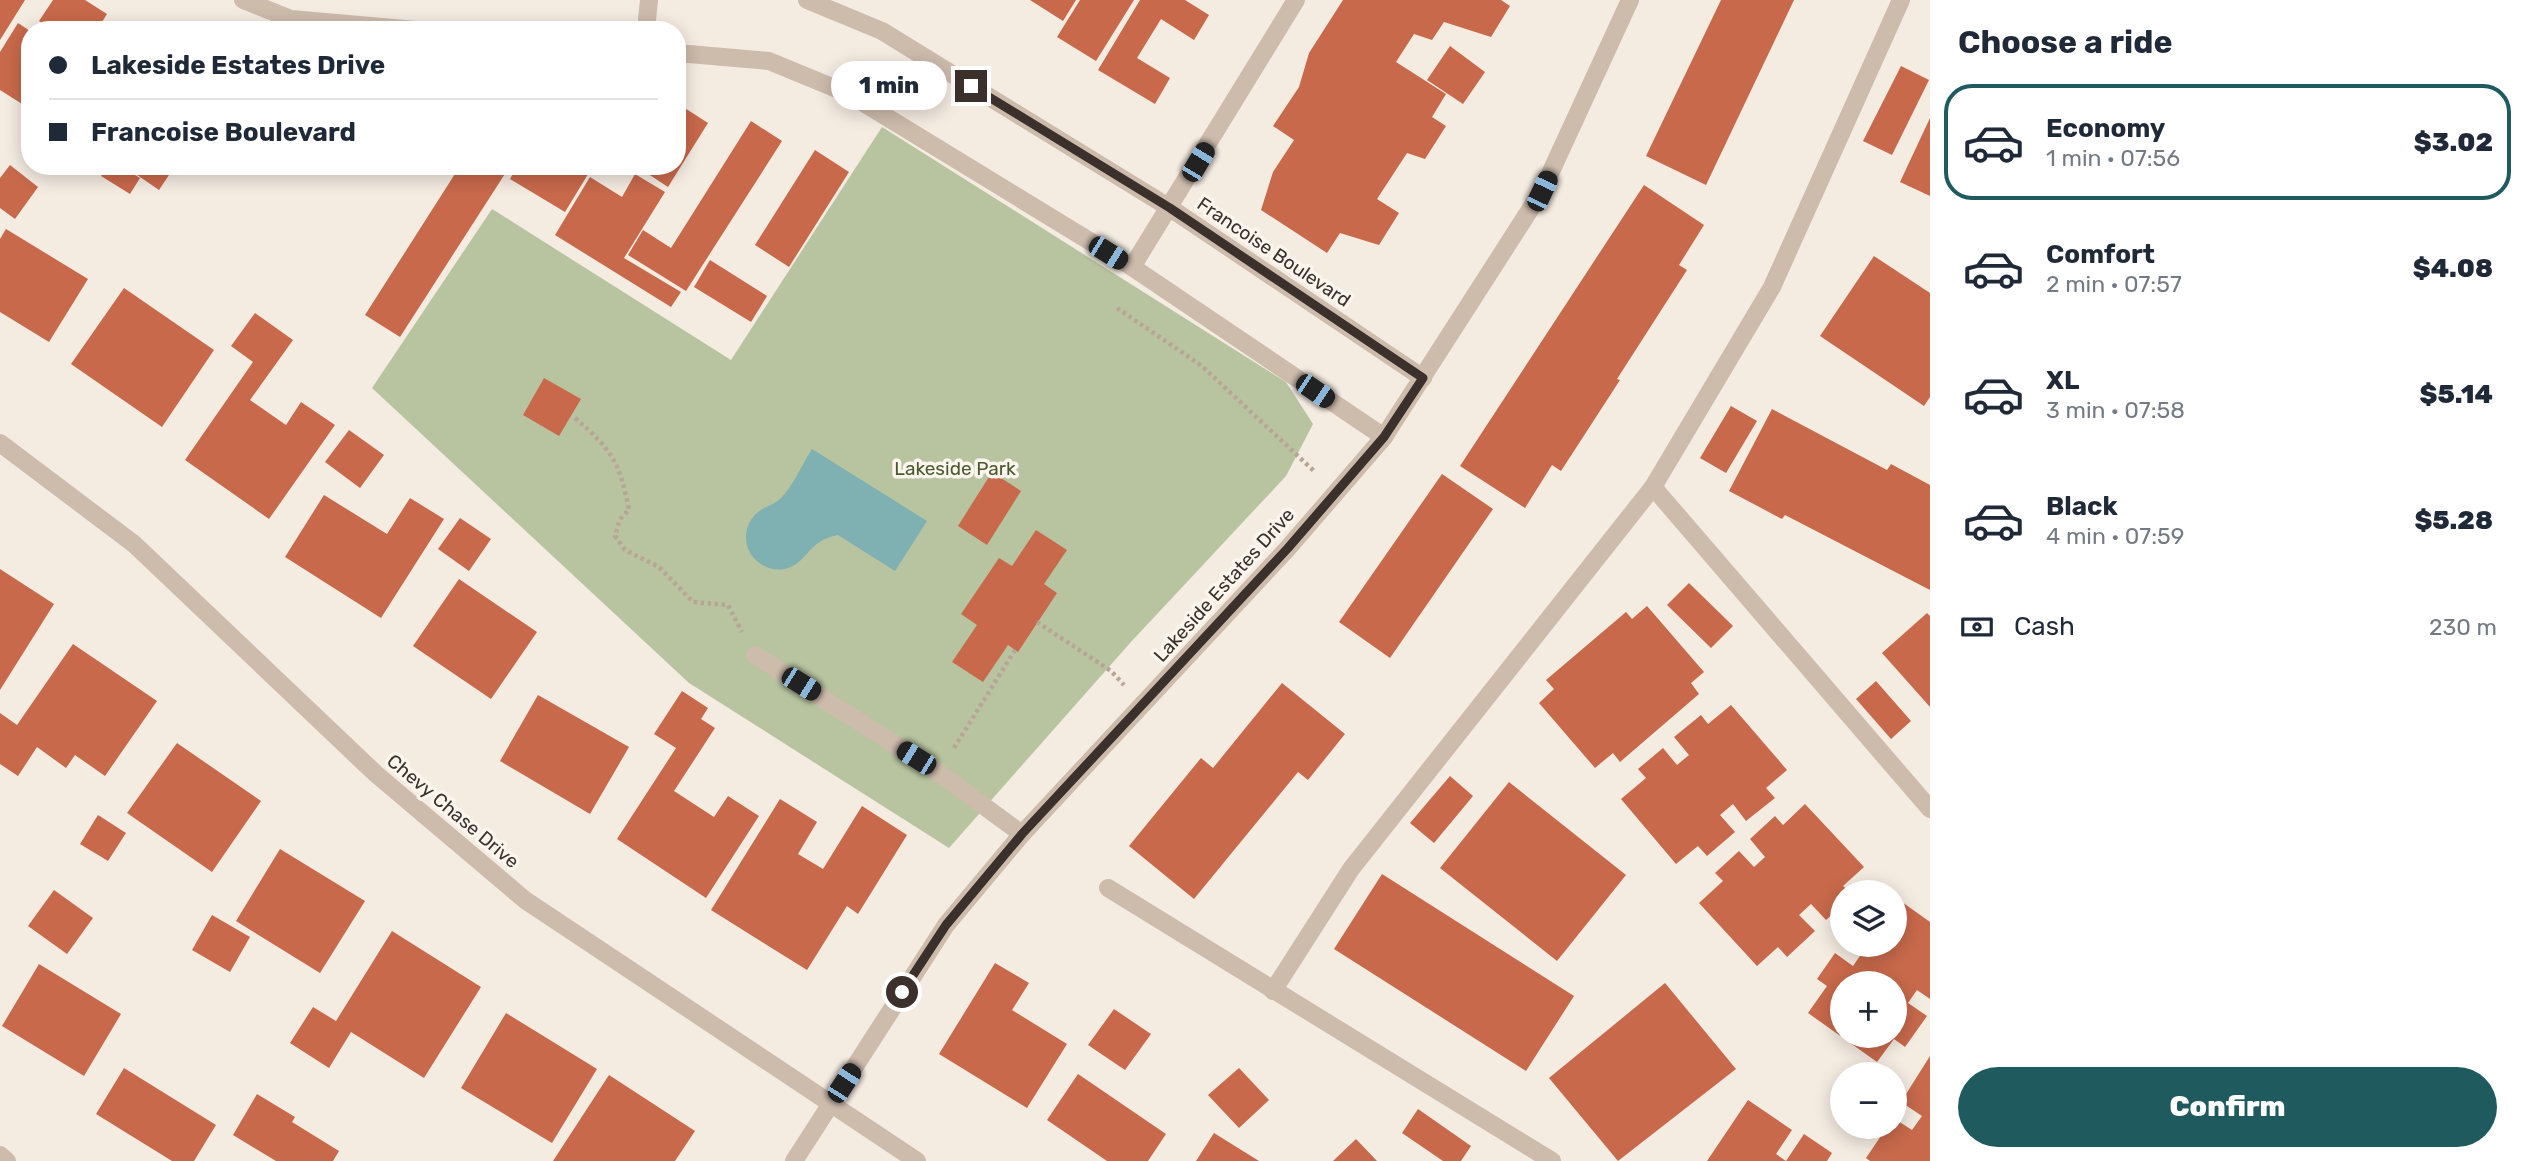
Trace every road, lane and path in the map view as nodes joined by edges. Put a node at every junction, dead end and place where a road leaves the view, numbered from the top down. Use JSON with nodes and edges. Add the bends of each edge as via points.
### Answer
{"nodes":[{"id":1,"x":243,"y":0,"type":"edge"},
{"id":2,"x":649,"y":0,"type":"edge"},
{"id":3,"x":807,"y":0,"type":"edge"},
{"id":4,"x":1296,"y":0,"type":"edge"},
{"id":5,"x":1630,"y":0,"type":"edge"},
{"id":6,"x":1901,"y":0,"type":"edge"},
{"id":7,"x":314,"y":21,"type":"edge"},
{"id":8,"x":647,"y":21,"type":"edge"},
{"id":9,"x":686,"y":54,"type":"edge"},
{"id":10,"x":1170,"y":208,"type":"junction"},
{"id":11,"x":1132,"y":267,"type":"junction"},
{"id":12,"x":1117,"y":308,"type":"dead end"},
{"id":13,"x":1423,"y":378,"type":"junction"},
{"id":14,"x":575,"y":418,"type":"dead end"},
{"id":15,"x":1384,"y":437,"type":"junction"},
{"id":16,"x":0,"y":443,"type":"edge"},
{"id":17,"x":1653,"y":487,"type":"junction"},
{"id":18,"x":1337,"y":491,"type":"junction"},
{"id":19,"x":1037,"y":622,"type":"dead end"},
{"id":20,"x":1015,"y":650,"type":"dead end"},
{"id":21,"x":755,"y":655,"type":"joint"},
{"id":22,"x":1142,"y":705,"type":"junction"},
{"id":23,"x":939,"y":773,"type":"junction"},
{"id":24,"x":1930,"y":810,"type":"edge"},
{"id":25,"x":1022,"y":834,"type":"junction"},
{"id":26,"x":1108,"y":888,"type":"dead end"},
{"id":27,"x":1273,"y":991,"type":"junction"},
{"id":28,"x":829,"y":1105,"type":"junction"},
{"id":29,"x":0,"y":1155,"type":"edge"},
{"id":30,"x":7,"y":1161,"type":"edge"},
{"id":31,"x":794,"y":1161,"type":"edge"},
{"id":32,"x":917,"y":1161,"type":"edge"},
{"id":33,"x":1552,"y":1161,"type":"edge"}],
"edges":[{"from":1,"to":7,"type":"street","via":[[291,19]]},
{"from":2,"to":8,"type":"street"},
{"from":3,"to":10,"type":"street","name":"Francoise Boulevard","via":[[882,31]]},
{"from":4,"to":10,"type":"street"},
{"from":5,"to":13,"type":"street","name":"Lakeside Estates Drive","via":[[1542,191]]},
{"from":6,"to":17,"type":"street","via":[[1772,287]]},
{"from":9,"to":11,"type":"street","via":[[769,61],[849,94]]},
{"from":10,"to":11,"type":"street"},
{"from":10,"to":13,"type":"street","name":"Francoise Boulevard"},
{"from":11,"to":15,"type":"street"},
{"from":12,"to":18,"type":"path","via":[[1202,366]]},
{"from":13,"to":15,"type":"street","name":"Lakeside Estates Drive"},
{"from":14,"to":21,"type":"path","via":[[608,447],[622,474],[629,510],[620,519],[615,536],[625,550],[659,567],[693,602],[728,605]]},
{"from":15,"to":18,"type":"street","name":"Lakeside Estates Drive"},
{"from":16,"to":28,"type":"street","name":"Chevy Chase Drive","via":[[134,544],[376,774],[525,900]]},
{"from":17,"to":24,"type":"street"},
{"from":17,"to":27,"type":"street","via":[[1351,869]]},
{"from":18,"to":22,"type":"street","name":"Lakeside Estates Drive"},
{"from":19,"to":22,"type":"path","via":[[1111,671]]},
{"from":20,"to":23,"type":"path"},
{"from":21,"to":23,"type":"street"},
{"from":22,"to":25,"type":"street","name":"Lakeside Estates Drive"},
{"from":23,"to":25,"type":"street"},
{"from":25,"to":28,"type":"street","name":"Lakeside Estates Drive","via":[[946,925]]},
{"from":26,"to":27,"type":"street"},
{"from":27,"to":33,"type":"street"},
{"from":28,"to":31,"type":"street","name":"Lakeside Estates Drive"},
{"from":28,"to":32,"type":"street","name":"Chevy Chase Drive"},
{"from":29,"to":30,"type":"street"}]}
